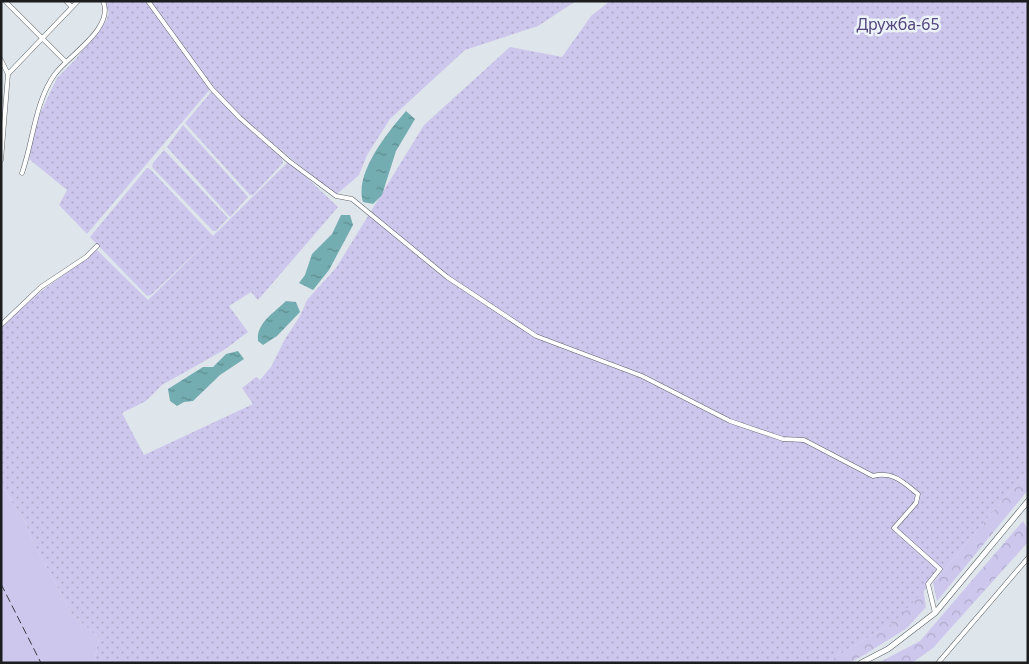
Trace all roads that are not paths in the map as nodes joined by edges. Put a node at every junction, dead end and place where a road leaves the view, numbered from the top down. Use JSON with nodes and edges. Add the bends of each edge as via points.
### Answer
{"nodes":[{"id":1,"x":5,"y":1,"type":"edge"},
{"id":2,"x":66,"y":1,"type":"edge"},
{"id":3,"x":78,"y":1,"type":"edge"},
{"id":4,"x":103,"y":1,"type":"edge"},
{"id":5,"x":148,"y":1,"type":"edge"},
{"id":6,"x":72,"y":7,"type":"junction"},
{"id":7,"x":42,"y":38,"type":"junction"},
{"id":8,"x":1,"y":60,"type":"edge"},
{"id":9,"x":66,"y":62,"type":"junction"},
{"id":10,"x":1,"y":74,"type":"edge"},
{"id":11,"x":8,"y":74,"type":"junction"},
{"id":12,"x":1,"y":160,"type":"edge"},
{"id":13,"x":22,"y":173,"type":"dead end"},
{"id":14,"x":96,"y":246,"type":"dead end"},
{"id":15,"x":1,"y":325,"type":"edge"},
{"id":16,"x":1028,"y":501,"type":"edge"},
{"id":17,"x":1028,"y":558,"type":"edge"},
{"id":18,"x":934,"y":613,"type":"junction"},
{"id":19,"x":861,"y":663,"type":"edge"},
{"id":20,"x":938,"y":663,"type":"edge"}],
"edges":[{"from":1,"to":7,"type":"street"},
{"from":2,"to":6,"type":"street"},
{"from":3,"to":6,"type":"street"},
{"from":4,"to":9,"type":"street","via":[[104,19],[82,49]]},
{"from":5,"to":18,"type":"street","via":[[212,89],[240,118],[289,161],[336,196],[352,199],[447,278],[510,320],[536,336],[642,376],[730,421],[783,439],[804,440],[873,476],[883,473],[896,476],[918,494],[916,503],[894,528],[940,569],[928,584]]},
{"from":6,"to":7,"type":"street"},
{"from":7,"to":9,"type":"street"},
{"from":7,"to":11,"type":"street"},
{"from":8,"to":11,"type":"street"},
{"from":9,"to":13,"type":"street","via":[[54,76],[36,117]]},
{"from":10,"to":11,"type":"street"},
{"from":11,"to":12,"type":"street"},
{"from":14,"to":15,"type":"street","via":[[41,287]]},
{"from":16,"to":18,"type":"main road"},
{"from":17,"to":20,"type":"street"},
{"from":18,"to":19,"type":"main road","via":[[888,649]]}]}
